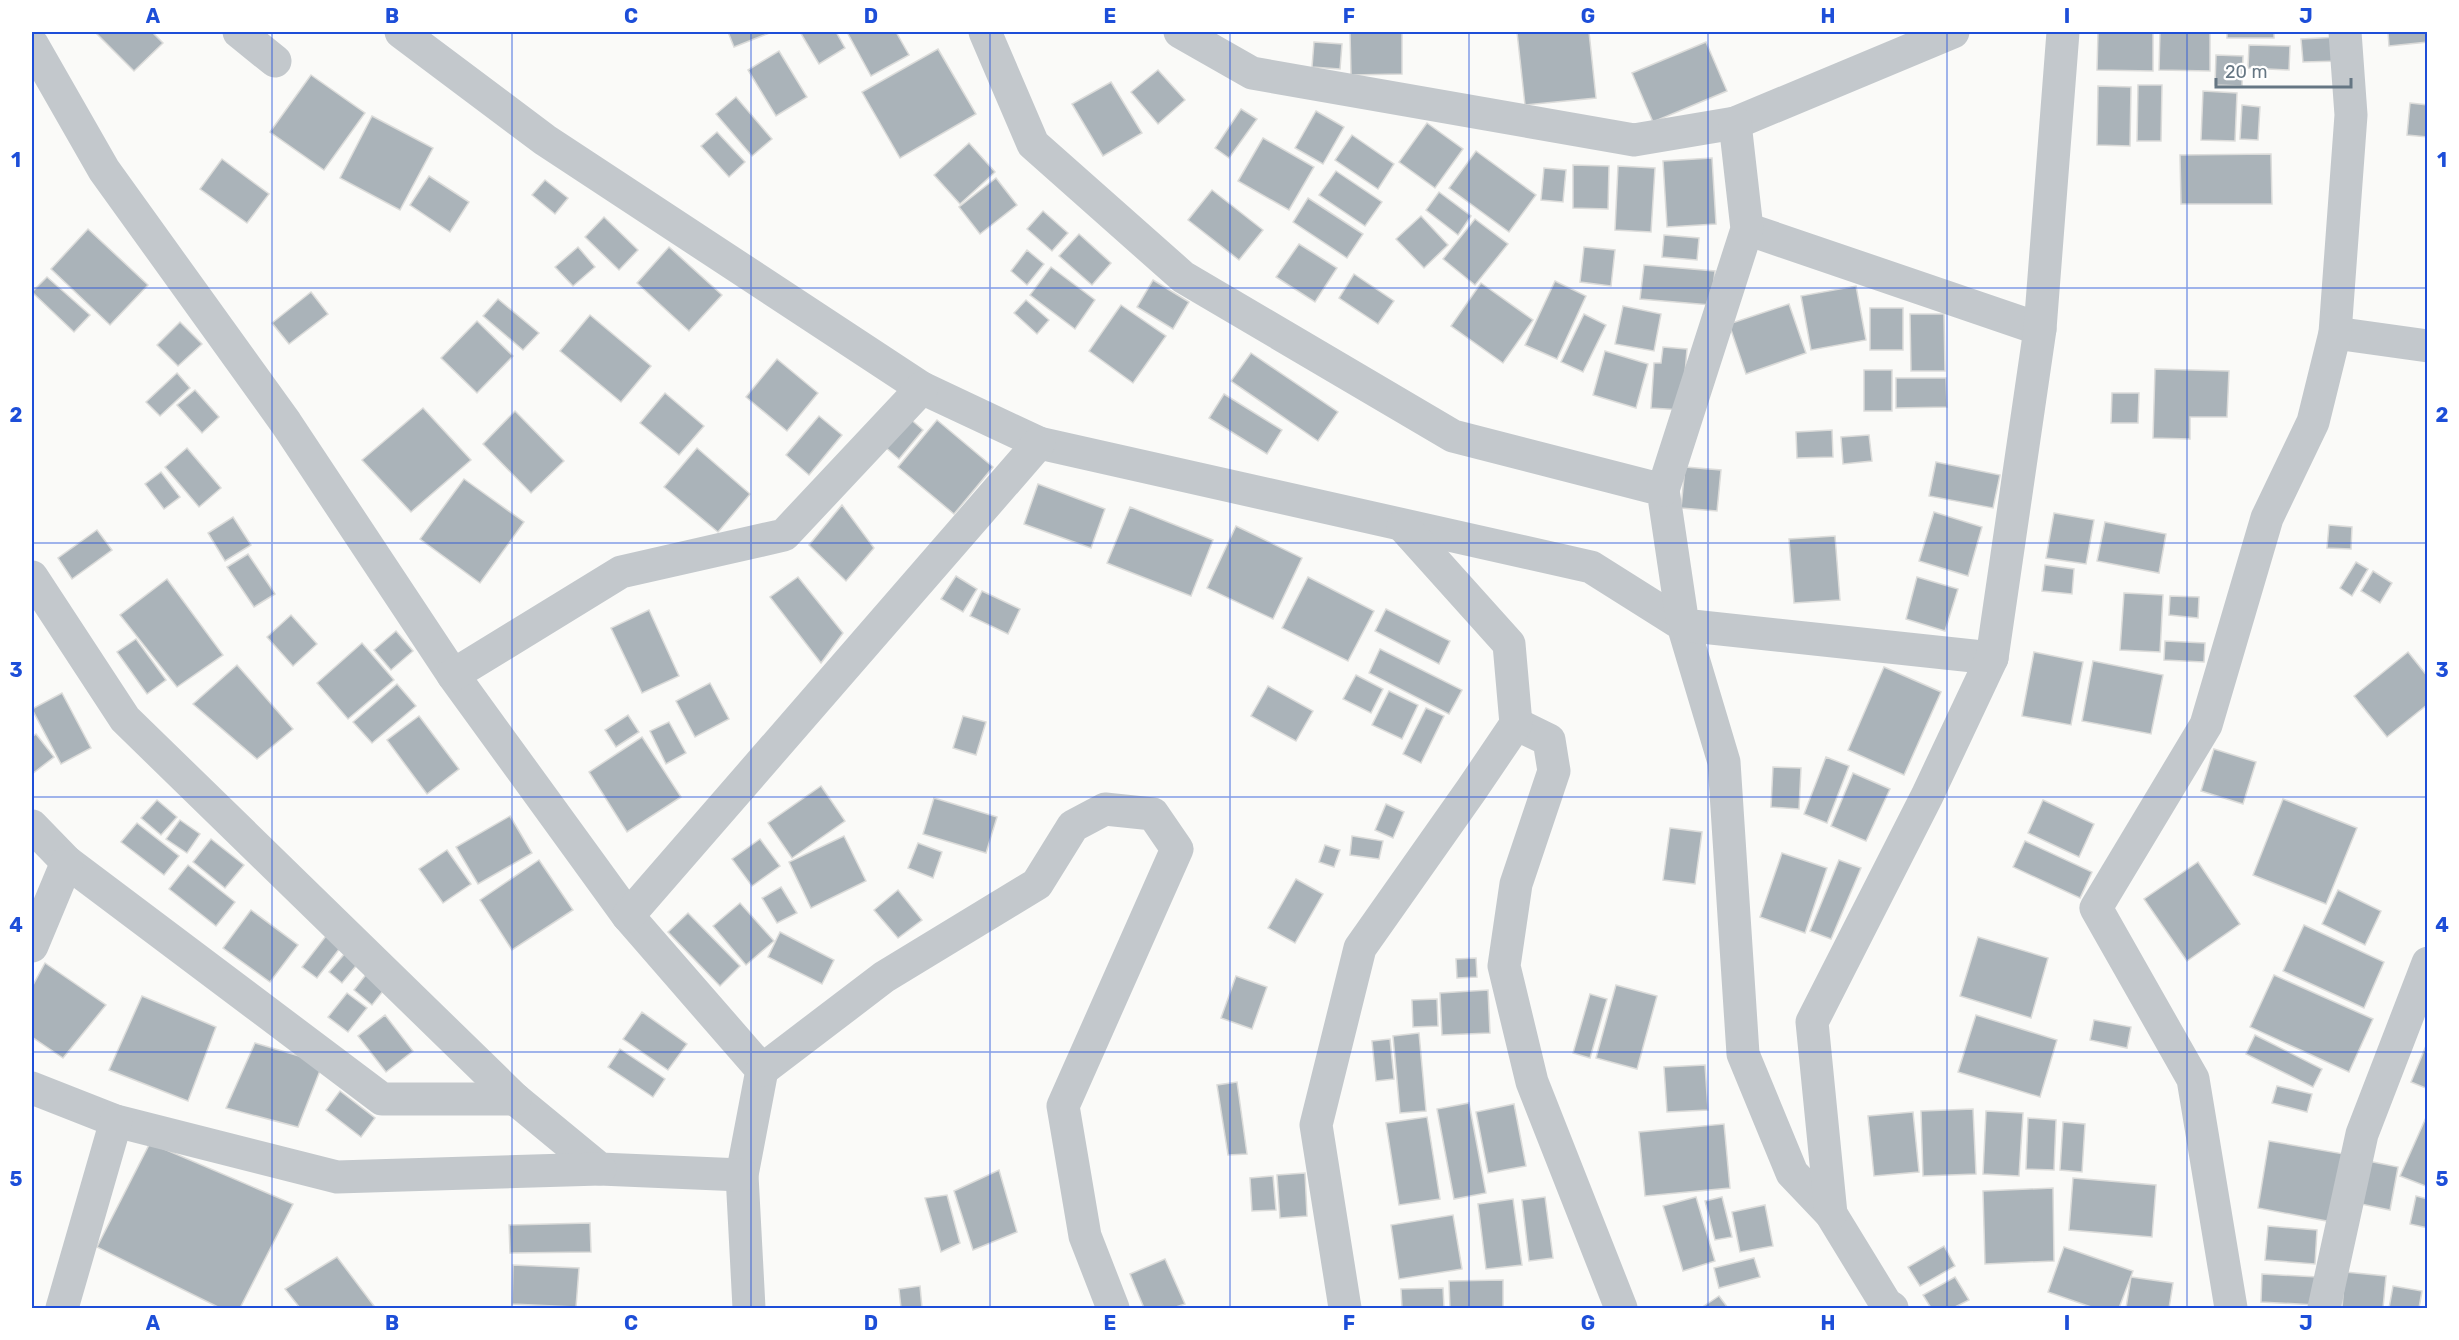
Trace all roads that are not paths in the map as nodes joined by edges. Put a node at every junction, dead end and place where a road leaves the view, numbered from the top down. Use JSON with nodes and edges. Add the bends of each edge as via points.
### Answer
{"nodes":[{"id":1,"x":239,"y":32,"type":"edge"},
{"id":2,"x":401,"y":32,"type":"edge"},
{"id":3,"x":985,"y":32,"type":"edge"},
{"id":4,"x":1180,"y":32,"type":"edge"},
{"id":5,"x":1953,"y":32,"type":"edge"},
{"id":6,"x":2062,"y":32,"type":"edge"},
{"id":7,"x":2345,"y":32,"type":"edge"},
{"id":8,"x":32,"y":44,"type":"edge"},
{"id":9,"x":275,"y":61,"type":"dead end"},
{"id":10,"x":1736,"y":123,"type":"junction"},
{"id":11,"x":1747,"y":229,"type":"junction"},
{"id":12,"x":2040,"y":329,"type":"junction"},
{"id":13,"x":2335,"y":333,"type":"junction"},
{"id":14,"x":2427,"y":346,"type":"edge"},
{"id":15,"x":922,"y":388,"type":"junction"},
{"id":16,"x":1039,"y":443,"type":"junction"},
{"id":17,"x":1663,"y":490,"type":"junction"},
{"id":18,"x":1403,"y":526,"type":"junction"},
{"id":19,"x":32,"y":577,"type":"edge"},
{"id":20,"x":1683,"y":625,"type":"junction"},
{"id":21,"x":1992,"y":658,"type":"junction"},
{"id":22,"x":453,"y":675,"type":"junction"},
{"id":23,"x":1516,"y":724,"type":"junction"},
{"id":24,"x":32,"y":826,"type":"edge"},
{"id":25,"x":67,"y":862,"type":"junction"},
{"id":26,"x":628,"y":916,"type":"junction"},
{"id":27,"x":32,"y":946,"type":"edge"},
{"id":28,"x":2427,"y":963,"type":"edge"},
{"id":29,"x":762,"y":1070,"type":"junction"},
{"id":30,"x":32,"y":1088,"type":"edge"},
{"id":31,"x":515,"y":1099,"type":"junction"},
{"id":32,"x":116,"y":1121,"type":"junction"},
{"id":33,"x":600,"y":1169,"type":"junction"},
{"id":34,"x":742,"y":1175,"type":"junction"},
{"id":35,"x":1831,"y":1214,"type":"junction"},
{"id":36,"x":1886,"y":1307,"type":"edge"},
{"id":37,"x":62,"y":1308,"type":"edge"},
{"id":38,"x":749,"y":1308,"type":"edge"},
{"id":39,"x":1113,"y":1308,"type":"edge"},
{"id":40,"x":1345,"y":1308,"type":"edge"},
{"id":41,"x":1621,"y":1308,"type":"edge"},
{"id":42,"x":2231,"y":1308,"type":"edge"},
{"id":43,"x":2324,"y":1308,"type":"edge"}],
"edges":[{"from":1,"to":9,"type":"street"},
{"from":2,"to":15,"type":"street","via":[[545,140]]},
{"from":3,"to":17,"type":"street","via":[[1033,144],[1183,278],[1453,436]]},
{"from":4,"to":10,"type":"street","via":[[1252,73],[1634,140]]},
{"from":5,"to":10,"type":"street"},
{"from":6,"to":12,"type":"street"},
{"from":7,"to":13,"type":"street","via":[[2351,115]]},
{"from":8,"to":22,"type":"street","via":[[104,170],[286,423]]},
{"from":10,"to":11,"type":"street"},
{"from":11,"to":12,"type":"street"},
{"from":11,"to":17,"type":"street"},
{"from":12,"to":21,"type":"street"},
{"from":13,"to":14,"type":"street"},
{"from":13,"to":42,"type":"street","via":[[2313,422],[2267,518],[2206,725],[2096,908],[2193,1079]]},
{"from":15,"to":16,"type":"street"},
{"from":15,"to":22,"type":"street","via":[[784,535],[621,572]]},
{"from":16,"to":18,"type":"street"},
{"from":16,"to":26,"type":"street"},
{"from":17,"to":20,"type":"street"},
{"from":18,"to":20,"type":"street","via":[[1592,567]]},
{"from":18,"to":23,"type":"street","via":[[1509,644]]},
{"from":19,"to":31,"type":"street","via":[[125,719]]},
{"from":20,"to":21,"type":"street"},
{"from":20,"to":35,"type":"street","via":[[1724,762],[1743,1054],[1792,1173]]},
{"from":21,"to":35,"type":"street","via":[[1812,1022]]},
{"from":22,"to":26,"type":"street"},
{"from":23,"to":40,"type":"street","via":[[1360,948],[1316,1125]]},
{"from":23,"to":41,"type":"street","via":[[1549,741],[1554,771],[1516,884],[1504,966],[1532,1082]]},
{"from":24,"to":25,"type":"street"},
{"from":25,"to":27,"type":"street"},
{"from":25,"to":31,"type":"street","via":[[382,1099]]},
{"from":26,"to":29,"type":"street"},
{"from":28,"to":43,"type":"street","via":[[2362,1134]]},
{"from":29,"to":34,"type":"street"},
{"from":29,"to":39,"type":"street","via":[[884,977],[1037,884],[1074,826],[1105,809],[1154,814],[1177,849],[1063,1106],[1085,1236]]},
{"from":30,"to":32,"type":"street"},
{"from":31,"to":33,"type":"street"},
{"from":32,"to":33,"type":"street","via":[[337,1177]]},
{"from":32,"to":37,"type":"street"},
{"from":33,"to":34,"type":"street"},
{"from":34,"to":38,"type":"street"},
{"from":35,"to":36,"type":"street"}]}
